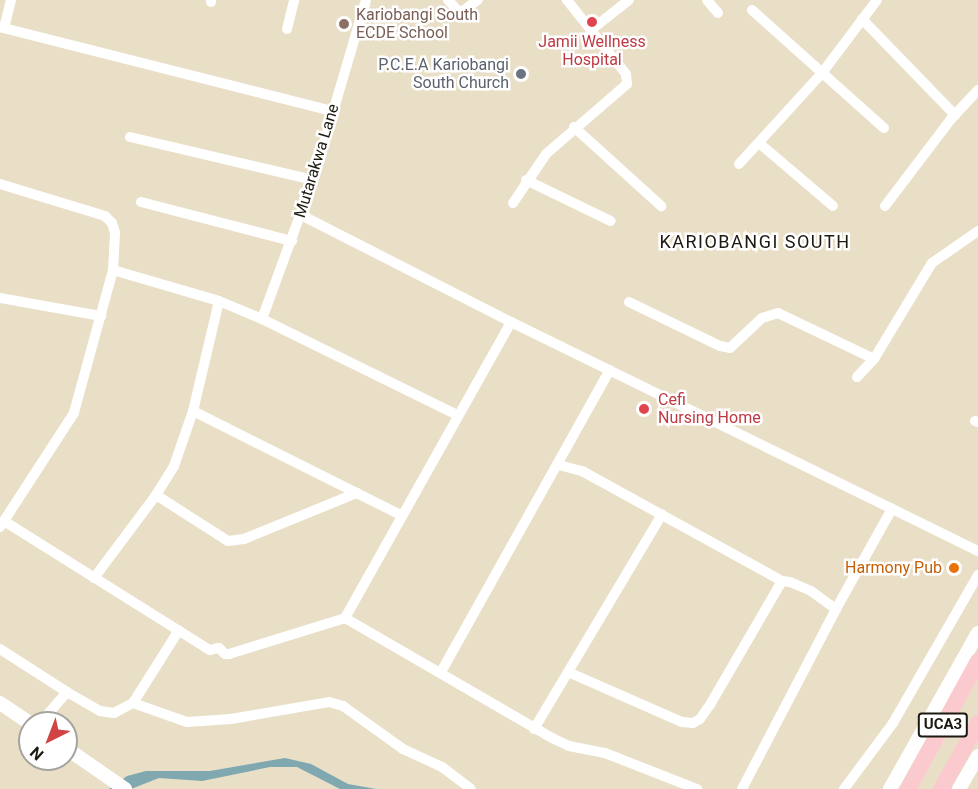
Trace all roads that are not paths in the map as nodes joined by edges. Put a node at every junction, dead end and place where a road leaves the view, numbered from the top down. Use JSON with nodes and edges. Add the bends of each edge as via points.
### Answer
{"nodes":[{"id":1,"x":11,"y":0,"type":"edge"},
{"id":2,"x":294,"y":0,"type":"edge"},
{"id":3,"x":366,"y":0,"type":"edge"},
{"id":4,"x":448,"y":0,"type":"edge"},
{"id":5,"x":478,"y":0,"type":"edge"},
{"id":6,"x":567,"y":0,"type":"edge"},
{"id":7,"x":628,"y":0,"type":"edge"},
{"id":8,"x":707,"y":0,"type":"edge"},
{"id":9,"x":877,"y":0,"type":"edge"},
{"id":10,"x":752,"y":10,"type":"dead end"},
{"id":11,"x":718,"y":13,"type":"dead end"},
{"id":12,"x":862,"y":19,"type":"junction"},
{"id":13,"x":2,"y":28,"type":"edge"},
{"id":14,"x":287,"y":29,"type":"dead end"},
{"id":15,"x":592,"y":29,"type":"junction"},
{"id":16,"x":822,"y":73,"type":"junction"},
{"id":17,"x":978,"y":90,"type":"edge"},
{"id":18,"x":332,"y":111,"type":"junction"},
{"id":19,"x":955,"y":115,"type":"junction"},
{"id":20,"x":574,"y":128,"type":"junction"},
{"id":21,"x":884,"y":128,"type":"dead end"},
{"id":22,"x":130,"y":137,"type":"dead end"},
{"id":23,"x":759,"y":143,"type":"junction"},
{"id":24,"x":739,"y":164,"type":"dead end"},
{"id":25,"x":313,"y":180,"type":"junction"},
{"id":26,"x":526,"y":180,"type":"junction"},
{"id":27,"x":0,"y":184,"type":"edge"},
{"id":28,"x":141,"y":202,"type":"dead end"},
{"id":29,"x":513,"y":203,"type":"dead end"},
{"id":30,"x":661,"y":206,"type":"dead end"},
{"id":31,"x":833,"y":206,"type":"dead end"},
{"id":32,"x":885,"y":206,"type":"dead end"},
{"id":33,"x":301,"y":215,"type":"junction"},
{"id":34,"x":611,"y":221,"type":"dead end"},
{"id":35,"x":978,"y":231,"type":"edge"},
{"id":36,"x":292,"y":242,"type":"junction"},
{"id":37,"x":113,"y":270,"type":"junction"},
{"id":38,"x":0,"y":298,"type":"edge"},
{"id":39,"x":219,"y":301,"type":"junction"},
{"id":40,"x":629,"y":302,"type":"dead end"},
{"id":41,"x":101,"y":315,"type":"junction"},
{"id":42,"x":262,"y":319,"type":"junction"},
{"id":43,"x":511,"y":322,"type":"junction"},
{"id":44,"x":874,"y":358,"type":"junction"},
{"id":45,"x":610,"y":370,"type":"junction"},
{"id":46,"x":857,"y":377,"type":"dead end"},
{"id":47,"x":193,"y":411,"type":"junction"},
{"id":48,"x":457,"y":415,"type":"junction"},
{"id":49,"x":559,"y":465,"type":"junction"},
{"id":50,"x":357,"y":493,"type":"junction"},
{"id":51,"x":156,"y":495,"type":"junction"},
{"id":52,"x":892,"y":509,"type":"junction"},
{"id":53,"x":401,"y":514,"type":"junction"},
{"id":54,"x":662,"y":514,"type":"junction"},
{"id":55,"x":2,"y":524,"type":"edge"},
{"id":56,"x":978,"y":551,"type":"edge"},
{"id":57,"x":978,"y":575,"type":"edge"},
{"id":58,"x":94,"y":578,"type":"junction"},
{"id":59,"x":782,"y":581,"type":"junction"},
{"id":60,"x":836,"y":609,"type":"junction"},
{"id":61,"x":345,"y":618,"type":"junction"},
{"id":62,"x":179,"y":630,"type":"junction"},
{"id":63,"x":978,"y":633,"type":"edge"},
{"id":64,"x":0,"y":650,"type":"edge"},
{"id":65,"x":978,"y":660,"type":"edge"},
{"id":66,"x":441,"y":672,"type":"junction"},
{"id":67,"x":567,"y":672,"type":"junction"},
{"id":68,"x":67,"y":692,"type":"junction"},
{"id":69,"x":0,"y":703,"type":"edge"},
{"id":70,"x":133,"y":703,"type":"junction"},
{"id":71,"x":50,"y":711,"type":"edge"},
{"id":72,"x":18,"y":715,"type":"edge"},
{"id":73,"x":978,"y":723,"type":"edge"},
{"id":74,"x":534,"y":729,"type":"junction"},
{"id":75,"x":78,"y":756,"type":"edge"},
{"id":76,"x":978,"y":756,"type":"edge"},
{"id":77,"x":120,"y":786,"type":"edge"},
{"id":78,"x":898,"y":786,"type":"edge"},
{"id":79,"x":960,"y":788,"type":"edge"},
{"id":80,"x":471,"y":789,"type":"edge"},
{"id":81,"x":697,"y":789,"type":"edge"},
{"id":82,"x":742,"y":789,"type":"edge"},
{"id":83,"x":844,"y":789,"type":"edge"},
{"id":84,"x":941,"y":789,"type":"edge"}],
"edges":[{"from":1,"to":13,"type":"street"},
{"from":2,"to":14,"type":"street"},
{"from":3,"to":18,"type":"street","name":"Mutarakwa Lane"},
{"from":4,"to":5,"type":"street","via":[[460,13]]},
{"from":6,"to":15,"type":"street"},
{"from":7,"to":15,"type":"street"},
{"from":8,"to":11,"type":"street"},
{"from":9,"to":12,"type":"street"},
{"from":10,"to":16,"type":"street"},
{"from":12,"to":16,"type":"street"},
{"from":12,"to":19,"type":"street"},
{"from":13,"to":18,"type":"street"},
{"from":15,"to":20,"type":"street","via":[[628,79],[625,88]]},
{"from":16,"to":21,"type":"street"},
{"from":16,"to":23,"type":"street"},
{"from":17,"to":19,"type":"street"},
{"from":18,"to":25,"type":"street","name":"Mutarakwa Lane"},
{"from":19,"to":32,"type":"street"},
{"from":20,"to":26,"type":"street"},
{"from":20,"to":30,"type":"street"},
{"from":22,"to":25,"type":"street"},
{"from":23,"to":24,"type":"street"},
{"from":23,"to":31,"type":"street"},
{"from":25,"to":33,"type":"street","name":"Mutarakwa Lane"},
{"from":26,"to":29,"type":"street"},
{"from":26,"to":34,"type":"street"},
{"from":27,"to":37,"type":"street","via":[[109,219],[115,233]]},
{"from":28,"to":36,"type":"street"},
{"from":33,"to":36,"type":"street","name":"Mutarakwa Lane"},
{"from":33,"to":43,"type":"street"},
{"from":35,"to":44,"type":"street","via":[[932,262]]},
{"from":36,"to":42,"type":"street","name":"Mutarakwa Lane"},
{"from":37,"to":39,"type":"street"},
{"from":37,"to":41,"type":"street"},
{"from":38,"to":41,"type":"street"},
{"from":39,"to":42,"type":"street"},
{"from":39,"to":47,"type":"street"},
{"from":40,"to":44,"type":"street","via":[[720,346],[730,348],[762,318],[778,313]]},
{"from":41,"to":55,"type":"street","via":[[74,413]]},
{"from":42,"to":48,"type":"street"},
{"from":43,"to":45,"type":"street"},
{"from":43,"to":48,"type":"street"},
{"from":44,"to":46,"type":"street"},
{"from":45,"to":49,"type":"street"},
{"from":45,"to":52,"type":"street"},
{"from":47,"to":50,"type":"street"},
{"from":47,"to":51,"type":"street","via":[[174,466]]},
{"from":48,"to":53,"type":"street"},
{"from":49,"to":54,"type":"street","via":[[582,471]]},
{"from":49,"to":66,"type":"street"},
{"from":50,"to":51,"type":"street","via":[[228,542]]},
{"from":50,"to":53,"type":"street"},
{"from":51,"to":58,"type":"street"},
{"from":52,"to":56,"type":"street"},
{"from":52,"to":60,"type":"street"},
{"from":53,"to":61,"type":"street"},
{"from":54,"to":59,"type":"street"},
{"from":54,"to":67,"type":"street"},
{"from":55,"to":58,"type":"street"},
{"from":57,"to":83,"type":"street","via":[[893,723]]},
{"from":58,"to":62,"type":"street"},
{"from":59,"to":60,"type":"street","via":[[811,591]]},
{"from":59,"to":67,"type":"street","via":[[706,711],[693,723],[682,722]]},
{"from":60,"to":82,"type":"street"},
{"from":61,"to":62,"type":"street","via":[[230,654],[219,648],[210,650]]},
{"from":61,"to":66,"type":"street"},
{"from":62,"to":70,"type":"street"},
{"from":63,"to":78,"type":"main road","number":"UCA3"},
{"from":64,"to":68,"type":"street"},
{"from":65,"to":78,"type":"main road","number":"UCA3","via":[[928,752]]},
{"from":66,"to":74,"type":"street"},
{"from":67,"to":74,"type":"street"},
{"from":68,"to":70,"type":"street","via":[[100,711],[114,712]]},
{"from":68,"to":71,"type":"street"},
{"from":69,"to":72,"type":"main road"},
{"from":70,"to":80,"type":"street","via":[[187,722],[231,719],[320,701],[336,703]]},
{"from":73,"to":84,"type":"main road","number":"UCA3"},
{"from":74,"to":81,"type":"street","via":[[569,746],[605,753]]},
{"from":75,"to":77,"type":"main road"},
{"from":76,"to":79,"type":"main road","number":"UCA3"}]}
